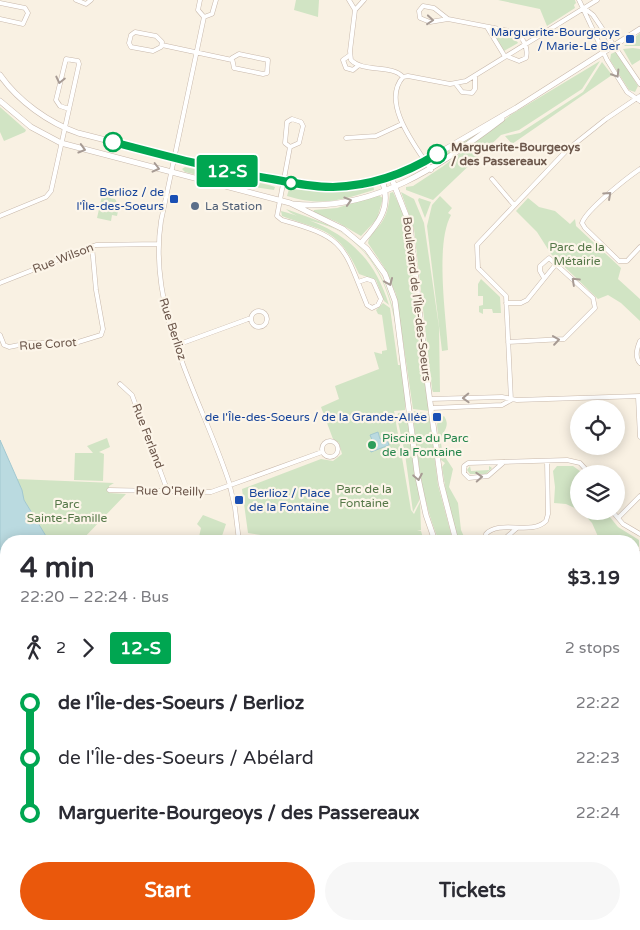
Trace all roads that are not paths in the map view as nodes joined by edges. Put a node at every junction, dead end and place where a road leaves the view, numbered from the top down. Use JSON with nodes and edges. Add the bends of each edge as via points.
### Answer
{"nodes":[{"id":1,"x":76,"y":0,"type":"edge"},
{"id":2,"x":91,"y":0,"type":"edge"},
{"id":3,"x":200,"y":0,"type":"edge"},
{"id":4,"x":216,"y":0,"type":"edge"},
{"id":5,"x":349,"y":0,"type":"edge"},
{"id":6,"x":364,"y":0,"type":"edge"},
{"id":7,"x":421,"y":0,"type":"edge"},
{"id":8,"x":580,"y":0,"type":"edge"},
{"id":9,"x":597,"y":0,"type":"edge"},
{"id":10,"x":0,"y":3,"type":"edge"},
{"id":11,"x":424,"y":6,"type":"junction"},
{"id":12,"x":584,"y":8,"type":"junction"},
{"id":13,"x":355,"y":10,"type":"junction"},
{"id":14,"x":204,"y":17,"type":"junction"},
{"id":15,"x":0,"y":19,"type":"edge"},
{"id":16,"x":448,"y":19,"type":"junction"},
{"id":17,"x":487,"y":27,"type":"junction"},
{"id":18,"x":640,"y":29,"type":"edge"},
{"id":19,"x":162,"y":45,"type":"junction"},
{"id":20,"x":525,"y":45,"type":"junction"},
{"id":21,"x":614,"y":46,"type":"junction"},
{"id":22,"x":604,"y":52,"type":"junction"},
{"id":23,"x":196,"y":53,"type":"junction"},
{"id":24,"x":350,"y":55,"type":"junction"},
{"id":25,"x":506,"y":57,"type":"junction"},
{"id":26,"x":232,"y":60,"type":"junction"},
{"id":27,"x":359,"y":65,"type":"junction"},
{"id":28,"x":0,"y":76,"type":"edge"},
{"id":29,"x":403,"y":77,"type":"junction"},
{"id":30,"x":475,"y":77,"type":"junction"},
{"id":31,"x":456,"y":84,"type":"junction"},
{"id":32,"x":640,"y":84,"type":"edge"},
{"id":33,"x":639,"y":99,"type":"edge"},
{"id":34,"x":0,"y":101,"type":"edge"},
{"id":35,"x":516,"y":108,"type":"junction"},
{"id":36,"x":69,"y":109,"type":"junction"},
{"id":37,"x":402,"y":124,"type":"junction"},
{"id":38,"x":65,"y":128,"type":"junction"},
{"id":39,"x":346,"y":138,"type":"dead end"},
{"id":40,"x":62,"y":143,"type":"junction"},
{"id":41,"x":290,"y":147,"type":"junction"},
{"id":42,"x":173,"y":158,"type":"junction"},
{"id":43,"x":425,"y":162,"type":"junction"},
{"id":44,"x":640,"y":168,"type":"edge"},
{"id":45,"x":431,"y":170,"type":"junction"},
{"id":46,"x":171,"y":172,"type":"junction"},
{"id":47,"x":391,"y":177,"type":"junction"},
{"id":48,"x":492,"y":179,"type":"dead end"},
{"id":49,"x":382,"y":180,"type":"junction"},
{"id":50,"x":283,"y":182,"type":"junction"},
{"id":51,"x":395,"y":186,"type":"junction"},
{"id":52,"x":385,"y":189,"type":"junction"},
{"id":53,"x":278,"y":200,"type":"junction"},
{"id":54,"x":290,"y":203,"type":"junction"},
{"id":55,"x":514,"y":205,"type":"junction"},
{"id":56,"x":0,"y":216,"type":"edge"},
{"id":57,"x":361,"y":243,"type":"junction"},
{"id":58,"x":158,"y":244,"type":"junction"},
{"id":59,"x":92,"y":246,"type":"junction"},
{"id":60,"x":640,"y":248,"type":"edge"},
{"id":61,"x":556,"y":264,"type":"junction"},
{"id":62,"x":544,"y":278,"type":"junction"},
{"id":63,"x":358,"y":282,"type":"junction"},
{"id":64,"x":0,"y":283,"type":"edge"},
{"id":65,"x":506,"y":303,"type":"junction"},
{"id":66,"x":251,"y":318,"type":"junction"},
{"id":67,"x":0,"y":335,"type":"edge"},
{"id":68,"x":508,"y":342,"type":"junction"},
{"id":69,"x":640,"y":342,"type":"edge"},
{"id":70,"x":177,"y":345,"type":"junction"},
{"id":71,"x":640,"y":363,"type":"edge"},
{"id":72,"x":120,"y":384,"type":"dead end"},
{"id":73,"x":639,"y":397,"type":"edge"},
{"id":74,"x":430,"y":399,"type":"junction"},
{"id":75,"x":511,"y":400,"type":"junction"},
{"id":76,"x":432,"y":408,"type":"junction"},
{"id":77,"x":640,"y":437,"type":"edge"},
{"id":78,"x":322,"y":452,"type":"junction"},
{"id":79,"x":547,"y":461,"type":"junction"},
{"id":80,"x":504,"y":462,"type":"junction"},
{"id":81,"x":582,"y":465,"type":"edge"},
{"id":82,"x":230,"y":487,"type":"junction"},
{"id":83,"x":110,"y":490,"type":"dead end"},
{"id":84,"x":168,"y":492,"type":"junction"},
{"id":85,"x":640,"y":496,"type":"edge"},
{"id":86,"x":625,"y":511,"type":"edge"},
{"id":87,"x":621,"y":520,"type":"edge"},
{"id":88,"x":516,"y":528,"type":"junction"},
{"id":89,"x":640,"y":534,"type":"edge"},
{"id":90,"x":238,"y":535,"type":"edge"},
{"id":91,"x":433,"y":535,"type":"edge"},
{"id":92,"x":454,"y":535,"type":"edge"},
{"id":93,"x":486,"y":535,"type":"edge"},
{"id":94,"x":508,"y":535,"type":"edge"}],
"edges":[{"from":1,"to":2,"type":"street","via":[[86,4]]},
{"from":3,"to":14,"type":"street","name":"Rue Berlioz","via":[[198,11]]},
{"from":4,"to":14,"type":"street","name":"Rue Berlioz","via":[[212,14]]},
{"from":5,"to":13,"type":"street"},
{"from":6,"to":13,"type":"street"},
{"from":7,"to":11,"type":"street"},
{"from":8,"to":12,"type":"street"},
{"from":9,"to":12,"type":"street"},
{"from":10,"to":15,"type":"street","via":[[25,8],[28,13],[23,24]]},
{"from":11,"to":16,"type":"street","via":[[436,9]]},
{"from":11,"to":16,"type":"street","one_way":true,"via":[[419,14],[423,20]]},
{"from":12,"to":20,"type":"street"},
{"from":12,"to":21,"type":"street","via":[[593,15]]},
{"from":12,"to":22,"type":"street","via":[[586,19]]},
{"from":13,"to":24,"type":"street"},
{"from":14,"to":23,"type":"street","name":"Rue Berlioz"},
{"from":16,"to":17,"type":"street"},
{"from":17,"to":20,"type":"street","via":[[516,33]]},
{"from":17,"to":25,"type":"street"},
{"from":18,"to":21,"type":"street"},
{"from":19,"to":19,"type":"street","via":[[154,51],[129,43],[131,34],[136,32],[156,36]]},
{"from":19,"to":23,"type":"street"},
{"from":20,"to":25,"type":"street"},
{"from":20,"to":25,"type":"street","via":[[527,51],[523,60]]},
{"from":21,"to":22,"type":"street"},
{"from":21,"to":32,"type":"street"},
{"from":22,"to":33,"type":"street","one_way":true,"via":[[628,92]]},
{"from":22,"to":35,"type":"street"},
{"from":23,"to":26,"type":"street"},
{"from":23,"to":42,"type":"street","name":"Rue Berlioz"},
{"from":24,"to":27,"type":"street","via":[[352,61]]},
{"from":24,"to":27,"type":"street","via":[[344,60],[346,68],[353,70]]},
{"from":25,"to":30,"type":"street"},
{"from":26,"to":26,"type":"street","via":[[236,68],[267,73],[267,60],[239,54]]},
{"from":27,"to":29,"type":"street","via":[[397,72]]},
{"from":28,"to":38,"type":"street","via":[[35,109]]},
{"from":29,"to":31,"type":"street"},
{"from":29,"to":37,"type":"street","via":[[398,84],[396,99]]},
{"from":30,"to":31,"type":"street"},
{"from":30,"to":31,"type":"street","via":[[472,93],[462,92]]},
{"from":33,"to":55,"type":"street","via":[[606,119],[568,149]]},
{"from":34,"to":40,"type":"street","name":"Boulevard de l'Île-des-Soeurs","via":[[31,127]]},
{"from":35,"to":43,"type":"street"},
{"from":35,"to":45,"type":"street"},
{"from":36,"to":36,"type":"street","one_way":true,"via":[[79,64],[66,59],[56,100],[60,106]]},
{"from":36,"to":38,"type":"street"},
{"from":37,"to":39,"type":"street","via":[[376,135]]},
{"from":37,"to":43,"type":"street"},
{"from":38,"to":40,"type":"street"},
{"from":38,"to":42,"type":"street"},
{"from":40,"to":46,"type":"street","name":"Boulevard de l'Île-des-Soeurs","one_way":true},
{"from":40,"to":56,"type":"street","via":[[50,193]]},
{"from":41,"to":41,"type":"street","via":[[299,143],[303,124],[292,119],[287,122],[284,139]]},
{"from":41,"to":50,"type":"street"},
{"from":42,"to":46,"type":"street","name":"Rue Berlioz"},
{"from":42,"to":50,"type":"street"},
{"from":43,"to":45,"type":"street"},
{"from":43,"to":47,"type":"street"},
{"from":60,"to":44,"type":"street","one_way":true,"via":[[627,260],[619,261],[582,223],[602,200]]},
{"from":45,"to":51,"type":"street"},
{"from":46,"to":53,"type":"street","name":"Boulevard de l'Île-des-Soeurs"},
{"from":46,"to":58,"type":"street","name":"Rue Berlioz"},
{"from":47,"to":49,"type":"street"},
{"from":47,"to":51,"type":"street","name":"Boulevard de l'Île-des-Soeurs"},
{"from":48,"to":55,"type":"street"},
{"from":49,"to":50,"type":"street","via":[[331,187]]},
{"from":49,"to":52,"type":"street"},
{"from":50,"to":53,"type":"street"},
{"from":51,"to":52,"type":"street"},
{"from":51,"to":74,"type":"street","name":"Boulevard de l'Île-des-Soeurs","via":[[411,229]]},
{"from":54,"to":52,"type":"street","one_way":true,"via":[[332,206]]},
{"from":52,"to":57,"type":"street","via":[[383,215]]},
{"from":53,"to":54,"type":"street","name":"Boulevard de l'Île-des-Soeurs"},
{"from":53,"to":63,"type":"street","via":[[278,217],[330,238],[347,256]]},
{"from":54,"to":57,"type":"street","name":"Boulevard de l'Île-des-Soeurs","via":[[338,226]]},
{"from":55,"to":65,"type":"street","via":[[476,248],[478,268],[505,294]]},
{"from":57,"to":91,"type":"street","name":"Boulevard de l'Île-des-Soeurs","one_way":true,"via":[[382,269],[395,301],[417,473]]},
{"from":58,"to":59,"type":"street","name":"Rue Wilson"},
{"from":58,"to":70,"type":"street","name":"Rue Berlioz","via":[[162,297]]},
{"from":59,"to":64,"type":"street","name":"Rue Wilson"},
{"from":59,"to":67,"type":"street","name":"Rue Corot","via":[[104,329],[101,335],[75,343],[29,343],[11,347],[4,345]]},
{"from":61,"to":62,"type":"street"},
{"from":61,"to":62,"type":"street","via":[[548,258],[541,264]]},
{"from":68,"to":61,"type":"street","one_way":true,"via":[[564,339],[595,308],[593,298]]},
{"from":62,"to":65,"type":"street","via":[[526,301]]},
{"from":63,"to":63,"type":"street","via":[[368,306],[378,305],[381,299],[373,281]]},
{"from":65,"to":68,"type":"street"},
{"from":66,"to":66,"type":"street","via":[[258,327],[267,321],[260,311]]},
{"from":66,"to":70,"type":"street"},
{"from":68,"to":75,"type":"street"},
{"from":69,"to":71,"type":"street","via":[[637,359]]},
{"from":70,"to":82,"type":"street","name":"Rue Berlioz"},
{"from":72,"to":84,"type":"street","name":"Rue Ferland","via":[[132,394]]},
{"from":73,"to":75,"type":"street"},
{"from":73,"to":77,"type":"street"},
{"from":75,"to":74,"type":"street","one_way":true,"via":[[502,397]]},
{"from":74,"to":76,"type":"street","name":"Boulevard de l'Île-des-Soeurs"},
{"from":75,"to":76,"type":"street","via":[[502,405]]},
{"from":76,"to":92,"type":"street","name":"Boulevard de l'Île-des-Soeurs","via":[[442,491]]},
{"from":78,"to":78,"type":"street","via":[[333,456],[337,453],[337,445],[326,442]]},
{"from":78,"to":82,"type":"street","name":"Rue O'Reilly"},
{"from":79,"to":80,"type":"street"},
{"from":79,"to":81,"type":"street","via":[[575,461]]},
{"from":79,"to":88,"type":"street","via":[[547,520],[540,525]]},
{"from":80,"to":80,"type":"street","one_way":true,"via":[[468,463],[464,466],[464,473],[469,478],[487,477]]},
{"from":82,"to":84,"type":"street","name":"Rue O'Reilly","via":[[207,493]]},
{"from":82,"to":90,"type":"street","name":"Rue Berlioz"},
{"from":83,"to":84,"type":"street","name":"Rue O'Reilly"},
{"from":85,"to":86,"type":"street"},
{"from":87,"to":89,"type":"street"},
{"from":88,"to":93,"type":"street","via":[[490,530]]},
{"from":88,"to":94,"type":"street"}]}
